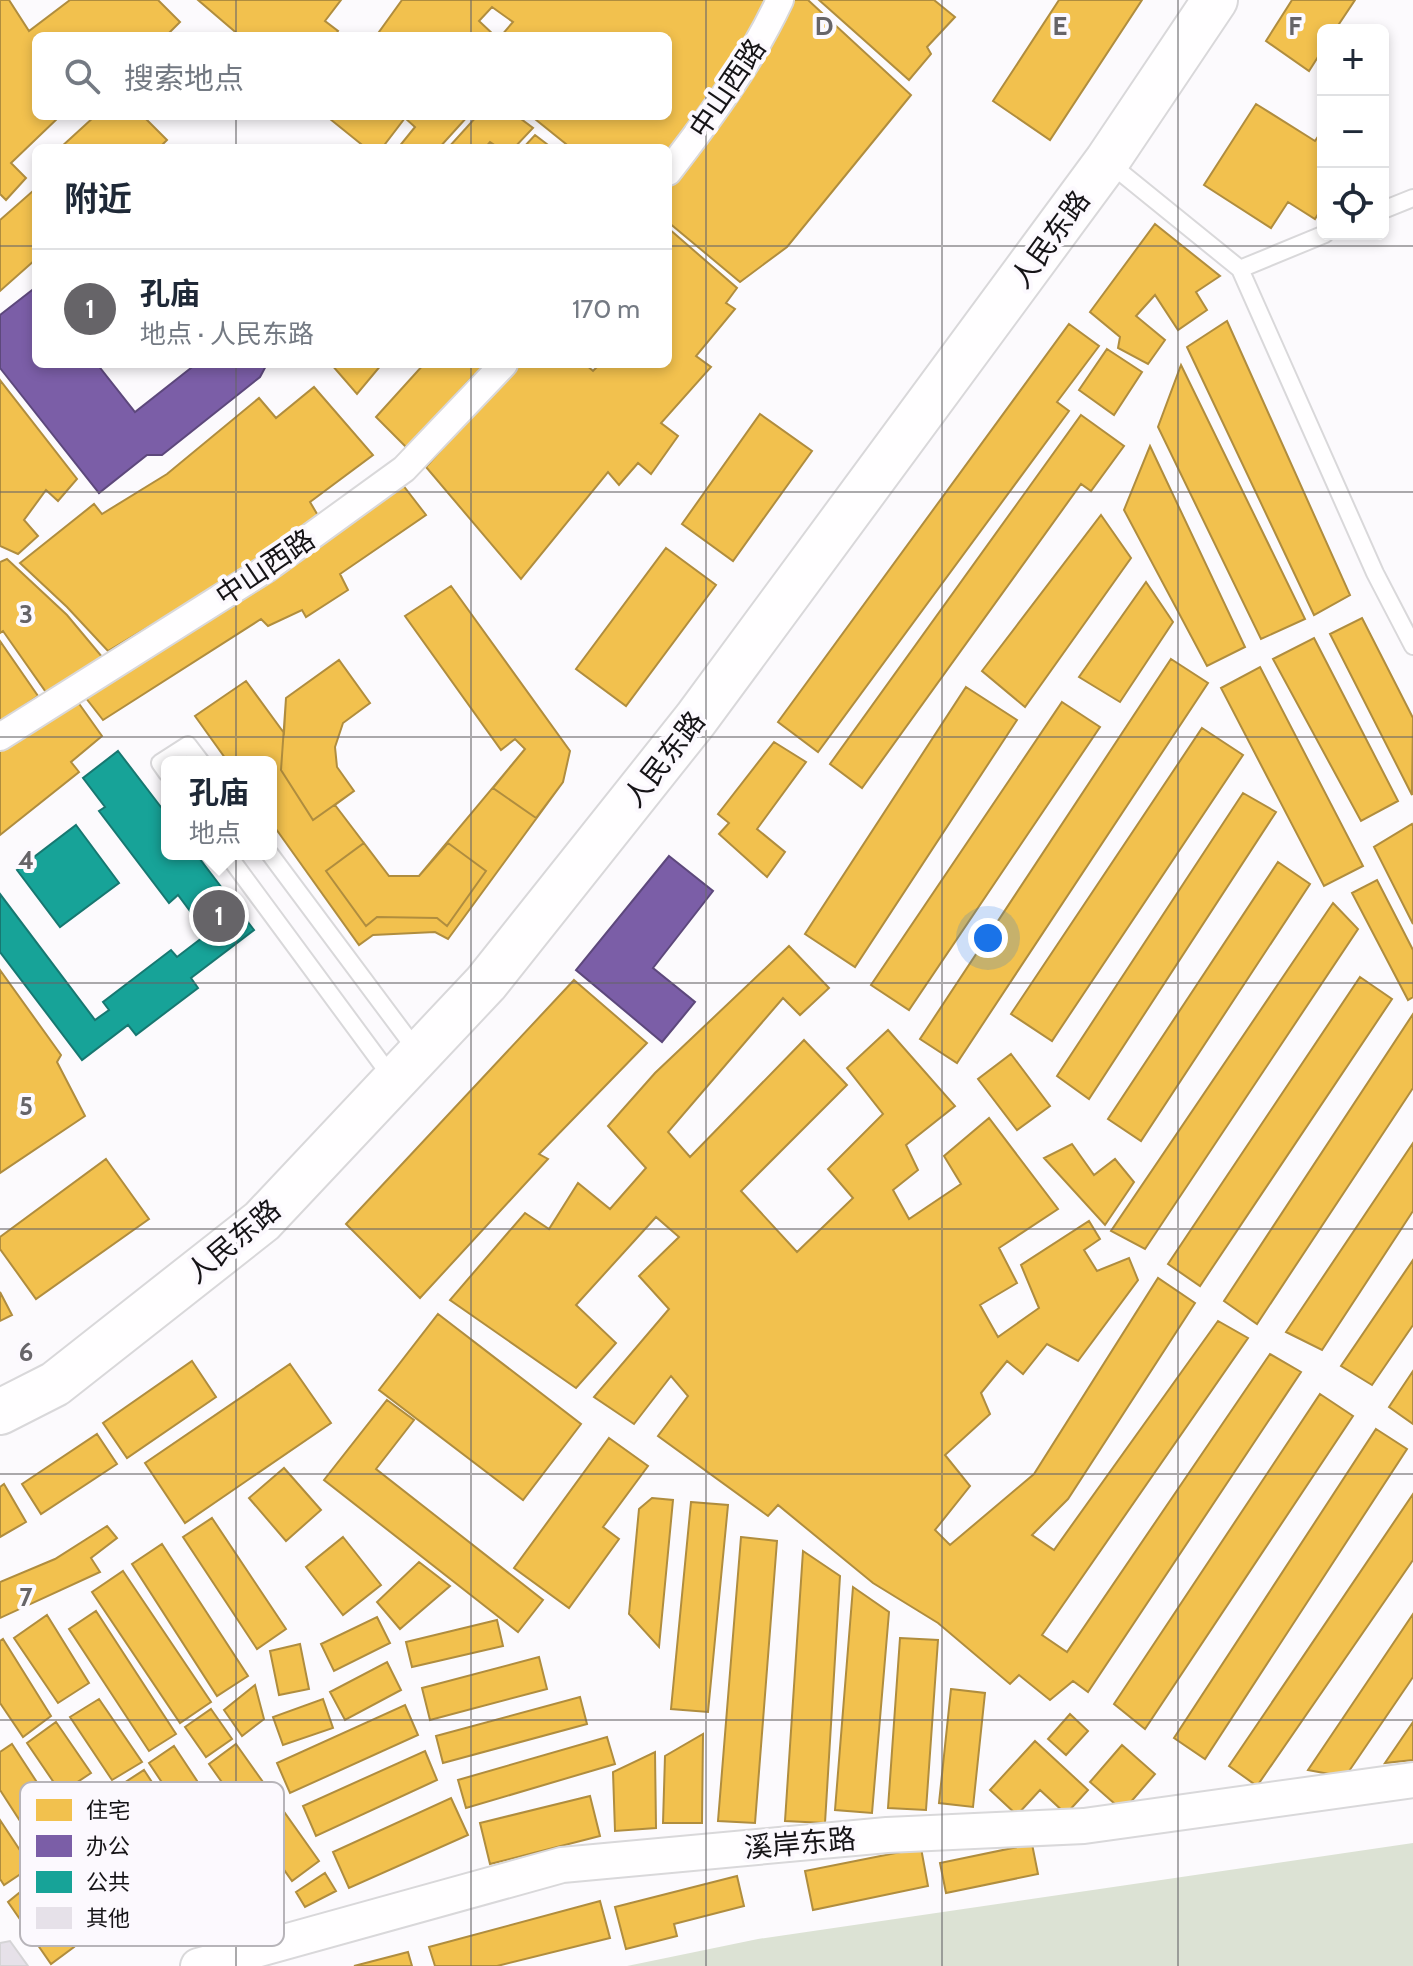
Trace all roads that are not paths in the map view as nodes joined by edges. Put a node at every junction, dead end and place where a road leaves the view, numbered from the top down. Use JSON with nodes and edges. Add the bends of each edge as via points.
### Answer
{"nodes":[{"id":1,"x":780,"y":0,"type":"edge"},
{"id":2,"x":1215,"y":0,"type":"edge"},
{"id":3,"x":1107,"y":161,"type":"junction"},
{"id":4,"x":672,"y":167,"type":"edge"},
{"id":5,"x":1413,"y":198,"type":"edge"},
{"id":6,"x":1389,"y":208,"type":"edge"},
{"id":7,"x":1317,"y":237,"type":"edge"},
{"id":8,"x":1240,"y":269,"type":"junction"},
{"id":9,"x":500,"y":368,"type":"edge"},
{"id":10,"x":1413,"y":646,"type":"edge"},
{"id":11,"x":0,"y":737,"type":"edge"},
{"id":12,"x":171,"y":756,"type":"edge"},
{"id":13,"x":196,"y":756,"type":"edge"},
{"id":14,"x":232,"y":860,"type":"edge"},
{"id":15,"x":274,"y":860,"type":"edge"},
{"id":16,"x":407,"y":1067,"type":"junction"},
{"id":17,"x":0,"y":1412,"type":"edge"},
{"id":18,"x":1413,"y":1780,"type":"edge"},
{"id":19,"x":284,"y":1942,"type":"edge"},
{"id":20,"x":270,"y":1946,"type":"edge"},
{"id":21,"x":198,"y":1966,"type":"edge"}],
"edges":[{"from":1,"to":4,"type":"street","name":"中山西路","via":[[765,33]]},
{"from":2,"to":3,"type":"main road","name":"人民东路"},
{"from":3,"to":8,"type":"lane"},
{"from":3,"to":16,"type":"main road","name":"人民东路","via":[[696,719],[486,983]]},
{"from":5,"to":6,"type":"lane"},
{"from":7,"to":8,"type":"lane"},
{"from":8,"to":10,"type":"lane","via":[[1375,573]]},
{"from":9,"to":11,"type":"street","name":"中山西路","via":[[404,469],[266,569]]},
{"from":12,"to":13,"type":"lane","via":[[188,745]]},
{"from":14,"to":16,"type":"lane"},
{"from":15,"to":16,"type":"lane"},
{"from":16,"to":17,"type":"main road","name":"人民东路","via":[[262,1221],[55,1384]]},
{"from":18,"to":19,"type":"street","name":"溪岸东路","via":[[1084,1826],[887,1835],[562,1865]]},
{"from":20,"to":21,"type":"street","name":"溪岸东路"}]}
